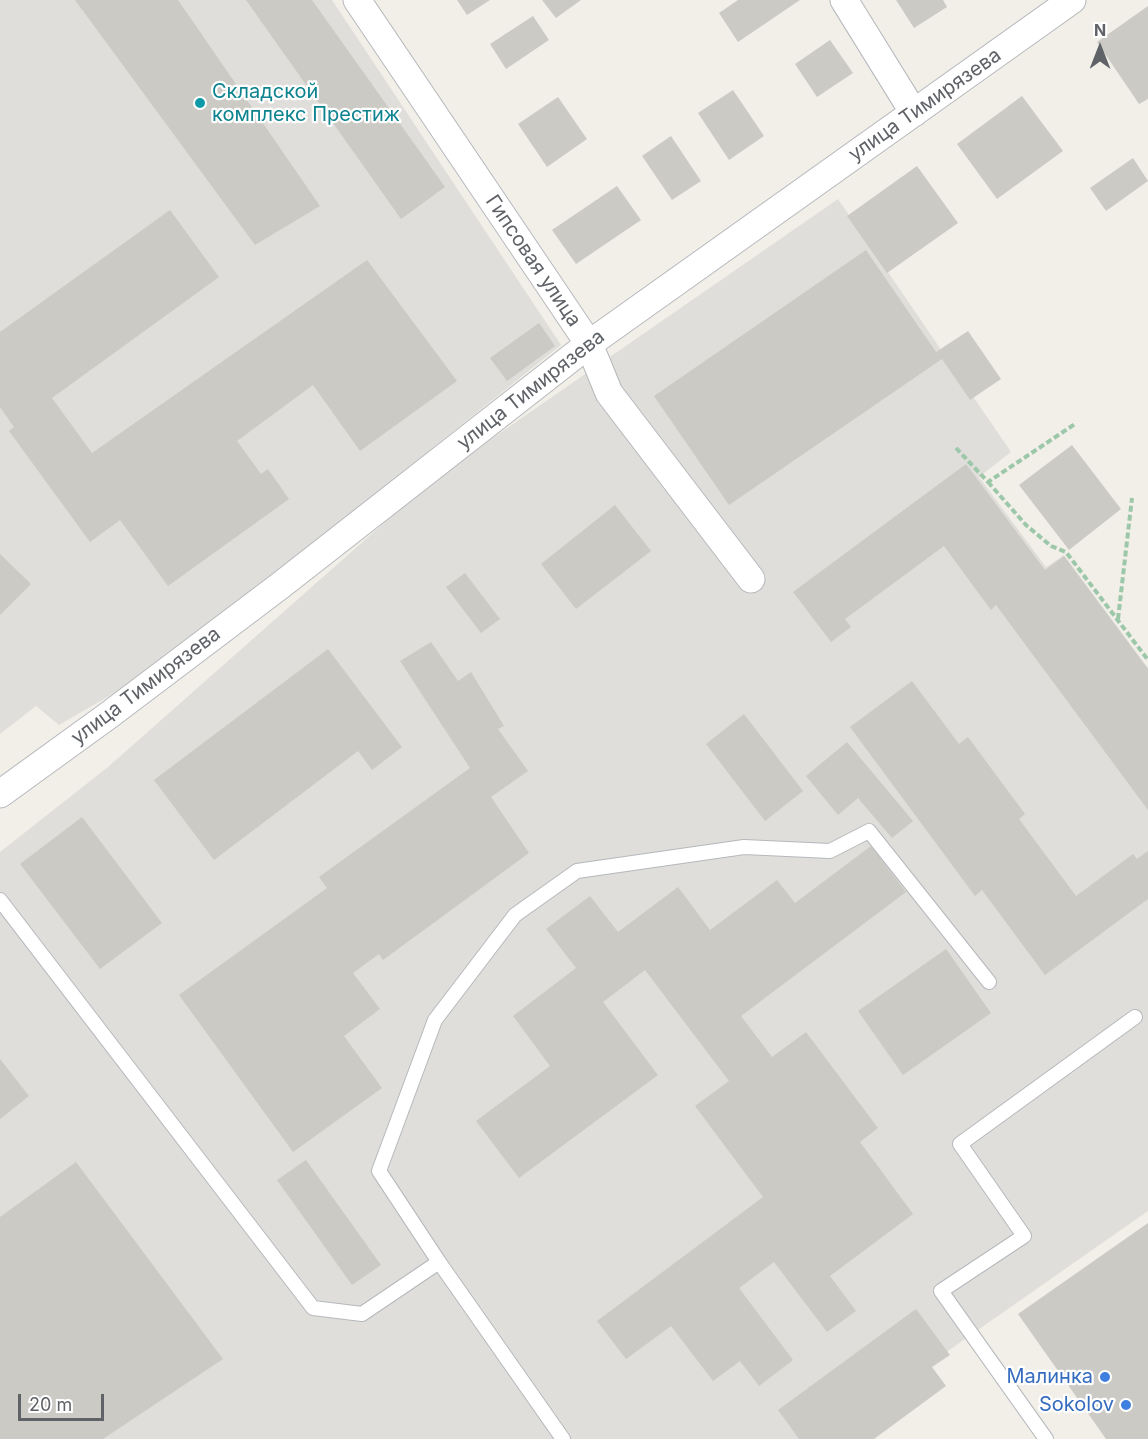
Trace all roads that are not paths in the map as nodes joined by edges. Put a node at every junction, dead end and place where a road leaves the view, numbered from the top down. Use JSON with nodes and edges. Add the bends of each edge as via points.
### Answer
{"nodes":[{"id":1,"x":357,"y":0,"type":"edge"},
{"id":2,"x":844,"y":0,"type":"edge"},
{"id":3,"x":1072,"y":0,"type":"edge"},
{"id":4,"x":914,"y":113,"type":"junction"},
{"id":5,"x":589,"y":344,"type":"junction"},
{"id":6,"x":752,"y":579,"type":"dead end"},
{"id":7,"x":0,"y":794,"type":"edge"},
{"id":8,"x":0,"y":900,"type":"edge"},
{"id":9,"x":989,"y":982,"type":"dead end"},
{"id":10,"x":1135,"y":1017,"type":"dead end"},
{"id":11,"x":439,"y":1263,"type":"junction"},
{"id":12,"x":563,"y":1439,"type":"edge"},
{"id":13,"x":1046,"y":1439,"type":"edge"}],
"edges":[{"from":1,"to":5,"type":"street","name":"Гипсовая улица"},
{"from":2,"to":4,"type":"street"},
{"from":3,"to":4,"type":"street","name":"улица Тимирязева"},
{"from":4,"to":5,"type":"street","name":"улица Тимирязева"},
{"from":5,"to":6,"type":"street","name":"Гипсовая улица","via":[[609,393]]},
{"from":5,"to":7,"type":"street","name":"улица Тимирязева","via":[[281,585]]},
{"from":8,"to":11,"type":"lane","via":[[313,1308],[362,1314]]},
{"from":9,"to":11,"type":"lane","via":[[869,831],[830,851],[744,847],[577,871],[515,915],[435,1020],[379,1171]]},
{"from":10,"to":13,"type":"lane","via":[[960,1144],[1024,1236],[941,1291]]},
{"from":11,"to":12,"type":"lane"}]}
